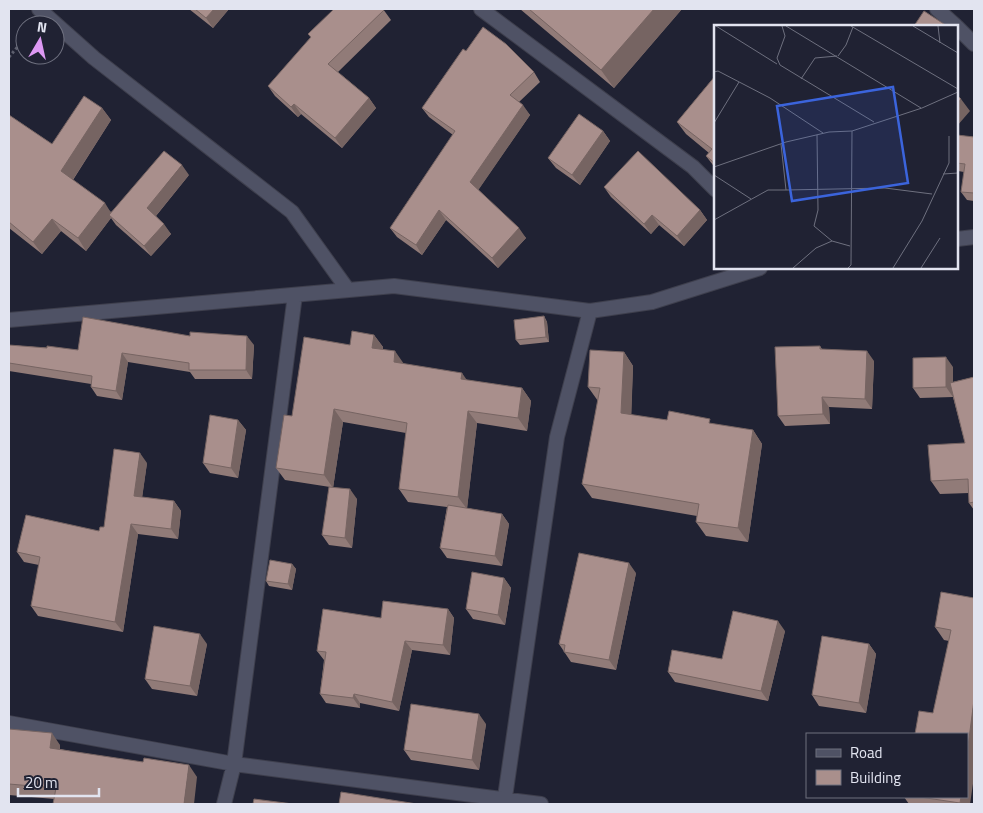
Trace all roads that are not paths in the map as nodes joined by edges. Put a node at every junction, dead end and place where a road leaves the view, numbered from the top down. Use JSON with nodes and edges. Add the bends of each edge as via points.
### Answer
{"nodes":[{"id":1,"x":39,"y":9,"type":"edge"},
{"id":2,"x":481,"y":9,"type":"edge"},
{"id":3,"x":937,"y":9,"type":"edge"},
{"id":4,"x":954,"y":25,"type":"edge"},
{"id":5,"x":958,"y":29,"type":"edge"},
{"id":6,"x":974,"y":44,"type":"edge"},
{"id":7,"x":714,"y":188,"type":"edge"},
{"id":8,"x":974,"y":237,"type":"edge"},
{"id":9,"x":958,"y":239,"type":"edge"},
{"id":10,"x":757,"y":269,"type":"edge"},
{"id":11,"x":348,"y":290,"type":"junction"},
{"id":12,"x":295,"y":295,"type":"junction"},
{"id":13,"x":590,"y":311,"type":"junction"},
{"id":14,"x":9,"y":320,"type":"edge"},
{"id":15,"x":9,"y":723,"type":"edge"},
{"id":16,"x":234,"y":764,"type":"junction"},
{"id":17,"x":505,"y":801,"type":"edge"},
{"id":18,"x":224,"y":804,"type":"edge"},
{"id":19,"x":541,"y":804,"type":"edge"}],
"edges":[{"from":1,"to":11,"type":"street","via":[[94,58],[292,212]]},
{"from":2,"to":7,"type":"street","via":[[693,167]]},
{"from":3,"to":4,"type":"street"},
{"from":5,"to":6,"type":"street"},
{"from":8,"to":9,"type":"street"},
{"from":10,"to":13,"type":"street","via":[[652,302]]},
{"from":11,"to":12,"type":"street"},
{"from":11,"to":13,"type":"street","via":[[394,286]]},
{"from":12,"to":14,"type":"street"},
{"from":12,"to":16,"type":"street"},
{"from":13,"to":17,"type":"street","via":[[557,437]]},
{"from":15,"to":16,"type":"street"},
{"from":16,"to":17,"type":"street"},
{"from":16,"to":18,"type":"street"},
{"from":17,"to":19,"type":"street"}]}
